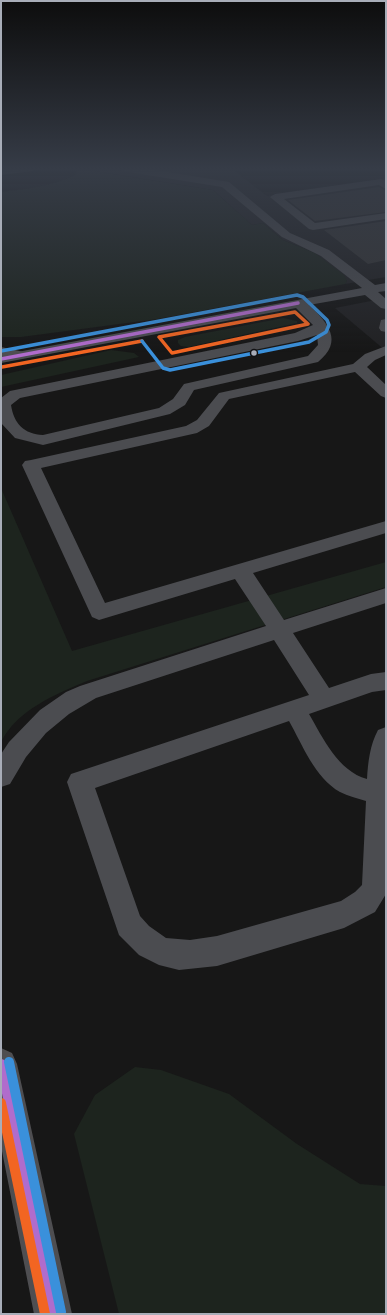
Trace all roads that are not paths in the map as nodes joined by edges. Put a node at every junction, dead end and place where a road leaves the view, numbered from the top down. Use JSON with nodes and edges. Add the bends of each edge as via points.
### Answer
{"nodes":[{"id":1,"x":279,"y":229,"type":"edge"},
{"id":2,"x":386,"y":286,"type":"edge"},
{"id":3,"x":369,"y":290,"type":"junction"},
{"id":4,"x":298,"y":303,"type":"junction"},
{"id":5,"x":386,"y":306,"type":"edge"},
{"id":6,"x":386,"y":323,"type":"edge"},
{"id":7,"x":321,"y":326,"type":"junction"},
{"id":8,"x":386,"y":328,"type":"edge"},
{"id":9,"x":145,"y":332,"type":"junction"},
{"id":10,"x":386,"y":350,"type":"edge"},
{"id":11,"x":1,"y":351,"type":"edge"},
{"id":12,"x":19,"y":356,"type":"junction"},
{"id":13,"x":1,"y":359,"type":"edge"},
{"id":14,"x":169,"y":362,"type":"junction"},
{"id":15,"x":358,"y":367,"type":"junction"},
{"id":16,"x":189,"y":387,"type":"junction"},
{"id":17,"x":386,"y":393,"type":"edge"},
{"id":18,"x":386,"y":527,"type":"edge"},
{"id":19,"x":240,"y":570,"type":"junction"},
{"id":20,"x":386,"y":595,"type":"edge"},
{"id":21,"x":278,"y":630,"type":"junction"},
{"id":22,"x":386,"y":681,"type":"edge"},
{"id":23,"x":324,"y":699,"type":"junction"},
{"id":24,"x":294,"y":709,"type":"junction"},
{"id":25,"x":386,"y":737,"type":"edge"},
{"id":26,"x":1,"y":776,"type":"edge"},
{"id":27,"x":380,"y":794,"type":"junction"},
{"id":28,"x":1,"y":1064,"type":"edge"},
{"id":29,"x":53,"y":1314,"type":"edge"}],
"edges":[{"from":1,"to":3,"type":"street","via":[[326,253]]},
{"from":2,"to":3,"type":"street"},
{"from":3,"to":4,"type":"street"},
{"from":3,"to":5,"type":"street"},
{"from":4,"to":7,"type":"street"},
{"from":4,"to":9,"type":"street"},
{"from":6,"to":8,"type":"street"},
{"from":7,"to":14,"type":"street","via":[[307,334]]},
{"from":7,"to":16,"type":"street","via":[[325,334],[325,344],[313,360]]},
{"from":9,"to":12,"type":"street"},
{"from":9,"to":14,"type":"street"},
{"from":10,"to":15,"type":"street","via":[[370,357]]},
{"from":11,"to":12,"type":"highway"},
{"from":12,"to":13,"type":"street"},
{"from":14,"to":16,"type":"street"},
{"from":14,"to":16,"type":"street","via":[[21,393],[8,398],[4,410],[15,432],[29,439],[43,440],[164,411],[179,402]]},
{"from":15,"to":17,"type":"street"},
{"from":15,"to":19,"type":"street","via":[[224,396],[203,423],[191,430],[31,465],[99,612]]},
{"from":18,"to":19,"type":"street"},
{"from":19,"to":21,"type":"street"},
{"from":20,"to":21,"type":"street"},
{"from":21,"to":23,"type":"street"},
{"from":21,"to":26,"type":"street","via":[[72,699],[54,711],[35,729],[19,747]]},
{"from":22,"to":23,"type":"street","via":[[371,683]]},
{"from":23,"to":24,"type":"street"},
{"from":24,"to":27,"type":"street","via":[[335,772],[348,783]]},
{"from":24,"to":27,"type":"street","via":[[80,782],[129,925],[140,939],[155,949],[175,956],[218,951],[344,914],[361,906],[371,897],[377,882]]},
{"from":25,"to":27,"type":"street","via":[[380,765]]},
{"from":28,"to":29,"type":"highway"}]}
